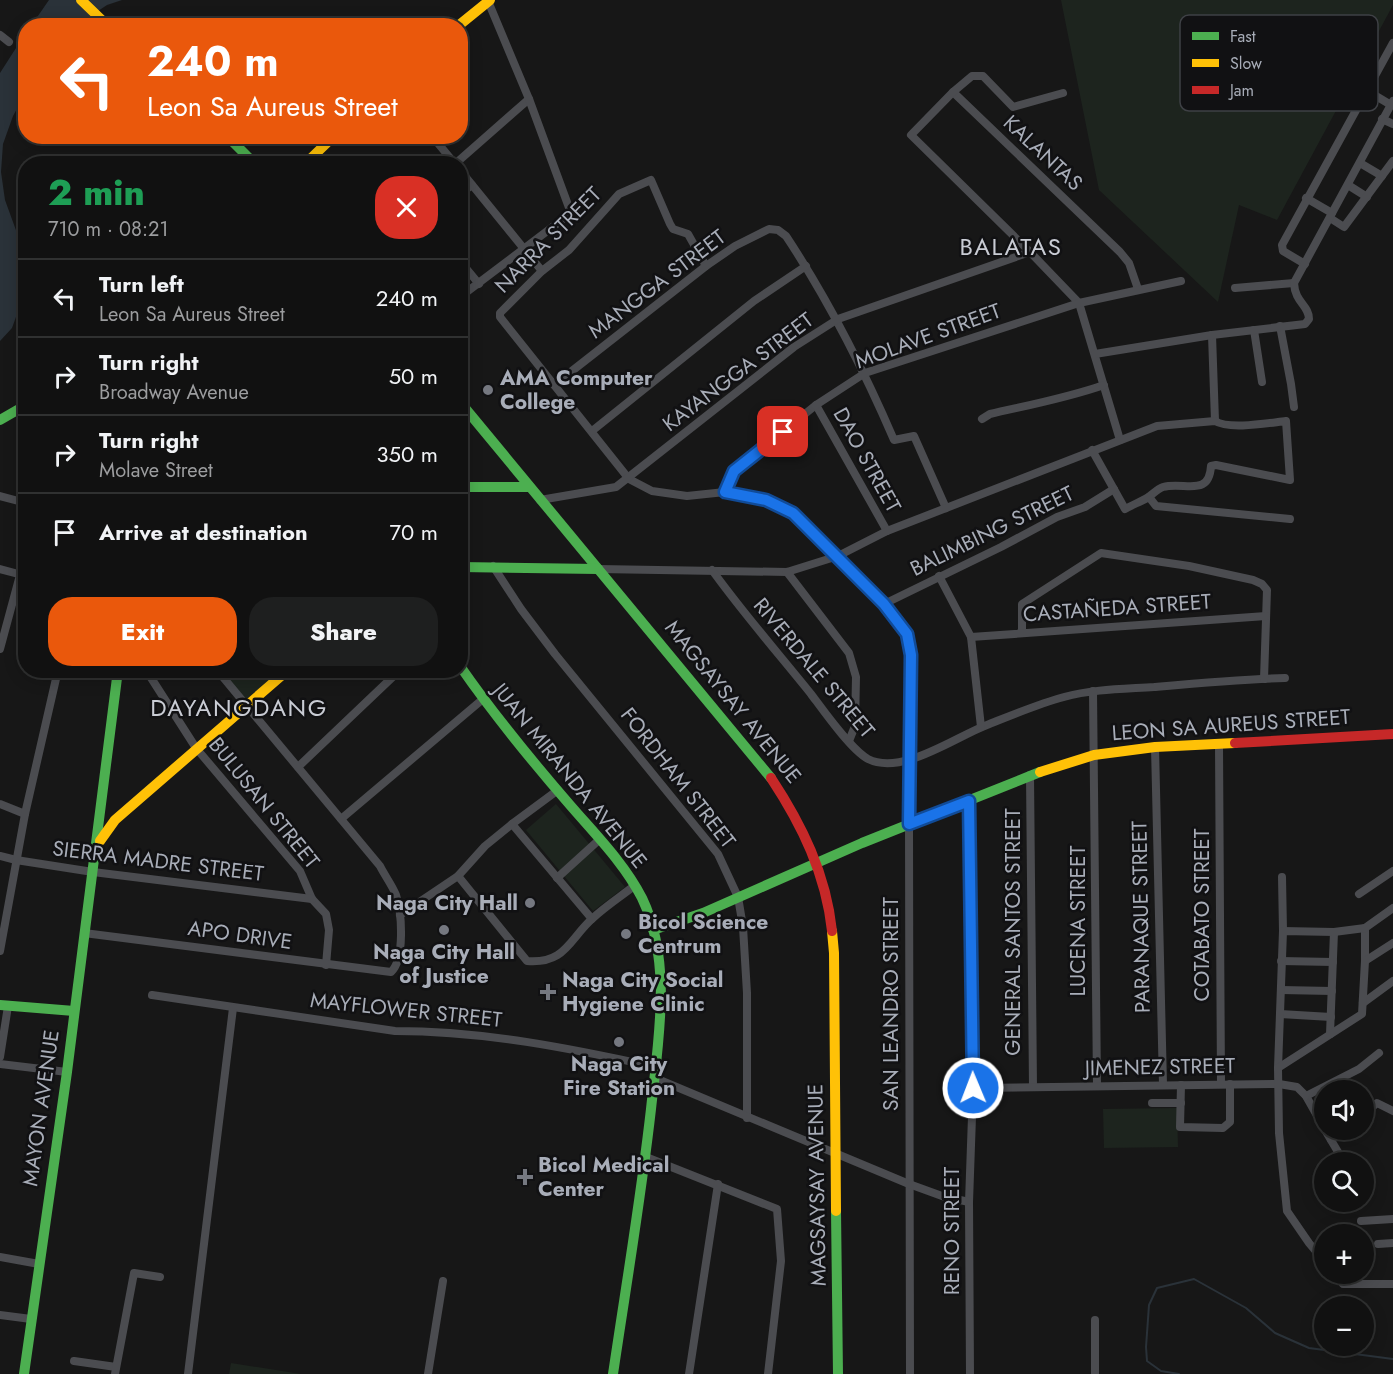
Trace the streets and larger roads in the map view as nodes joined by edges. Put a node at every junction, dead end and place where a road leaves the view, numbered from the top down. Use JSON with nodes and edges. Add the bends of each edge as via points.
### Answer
{"nodes":[{"id":1,"x":81,"y":0,"type":"edge"},
{"id":2,"x":489,"y":1,"type":"edge"},
{"id":3,"x":100,"y":18,"type":"edge"},
{"id":4,"x":468,"y":18,"type":"edge"},
{"id":5,"x":0,"y":35,"type":"edge"},
{"id":6,"x":9,"y":42,"type":"dead end"},
{"id":7,"x":1393,"y":43,"type":"edge"},
{"id":8,"x":1378,"y":69,"type":"edge"},
{"id":9,"x":953,"y":92,"type":"junction"},
{"id":10,"x":1063,"y":93,"type":"dead end"},
{"id":11,"x":1378,"y":96,"type":"edge"},
{"id":12,"x":529,"y":99,"type":"junction"},
{"id":13,"x":1392,"y":103,"type":"edge"},
{"id":14,"x":1354,"y":111,"type":"edge"},
{"id":15,"x":1382,"y":119,"type":"junction"},
{"id":16,"x":1393,"y":124,"type":"edge"},
{"id":17,"x":235,"y":144,"type":"edge"},
{"id":18,"x":326,"y":144,"type":"edge"},
{"id":19,"x":439,"y":144,"type":"edge"},
{"id":20,"x":247,"y":156,"type":"edge"},
{"id":21,"x":313,"y":156,"type":"edge"},
{"id":22,"x":448,"y":156,"type":"edge"},
{"id":23,"x":464,"y":156,"type":"edge"},
{"id":24,"x":1393,"y":161,"type":"edge"},
{"id":25,"x":1360,"y":163,"type":"junction"},
{"id":26,"x":1382,"y":176,"type":"junction"},
{"id":27,"x":468,"y":180,"type":"edge"},
{"id":28,"x":1348,"y":184,"type":"junction"},
{"id":29,"x":472,"y":185,"type":"junction"},
{"id":30,"x":468,"y":188,"type":"edge"},
{"id":31,"x":1367,"y":197,"type":"junction"},
{"id":32,"x":1306,"y":198,"type":"junction"},
{"id":33,"x":1331,"y":215,"type":"junction"},
{"id":34,"x":524,"y":249,"type":"junction"},
{"id":35,"x":1030,"y":252,"type":"junction"},
{"id":36,"x":1305,"y":264,"type":"junction"},
{"id":37,"x":706,"y":266,"type":"junction"},
{"id":38,"x":806,"y":266,"type":"junction"},
{"id":39,"x":468,"y":271,"type":"edge"},
{"id":40,"x":542,"y":271,"type":"junction"},
{"id":41,"x":1181,"y":281,"type":"dead end"},
{"id":42,"x":1294,"y":283,"type":"junction"},
{"id":43,"x":479,"y":284,"type":"junction"},
{"id":44,"x":1235,"y":288,"type":"dead end"},
{"id":45,"x":1138,"y":289,"type":"junction"},
{"id":46,"x":468,"y":292,"type":"edge"},
{"id":47,"x":1079,"y":303,"type":"junction"},
{"id":48,"x":838,"y":319,"type":"junction"},
{"id":49,"x":1280,"y":326,"type":"junction"},
{"id":50,"x":1254,"y":330,"type":"junction"},
{"id":51,"x":1212,"y":335,"type":"junction"},
{"id":52,"x":1095,"y":354,"type":"junction"},
{"id":53,"x":865,"y":373,"type":"junction"},
{"id":54,"x":1262,"y":382,"type":"dead end"},
{"id":55,"x":554,"y":385,"type":"junction"},
{"id":56,"x":1104,"y":386,"type":"junction"},
{"id":57,"x":816,"y":405,"type":"junction"},
{"id":58,"x":1294,"y":408,"type":"dead end"},
{"id":59,"x":18,"y":410,"type":"edge"},
{"id":60,"x":468,"y":412,"type":"edge"},
{"id":61,"x":982,"y":419,"type":"dead end"},
{"id":62,"x":0,"y":420,"type":"edge"},
{"id":63,"x":1215,"y":421,"type":"junction"},
{"id":64,"x":592,"y":431,"type":"junction"},
{"id":65,"x":1120,"y":440,"type":"junction"},
{"id":66,"x":1092,"y":450,"type":"junction"},
{"id":67,"x":629,"y":479,"type":"junction"},
{"id":68,"x":468,"y":487,"type":"edge"},
{"id":69,"x":529,"y":487,"type":"junction"},
{"id":70,"x":1114,"y":489,"type":"junction"},
{"id":71,"x":725,"y":492,"type":"junction"},
{"id":72,"x":0,"y":496,"type":"edge"},
{"id":73,"x":1149,"y":497,"type":"junction"},
{"id":74,"x":540,"y":500,"type":"junction"},
{"id":75,"x":18,"y":501,"type":"edge"},
{"id":76,"x":946,"y":508,"type":"junction"},
{"id":77,"x":1290,"y":519,"type":"dead end"},
{"id":78,"x":887,"y":531,"type":"junction"},
{"id":79,"x":838,"y":556,"type":"junction"},
{"id":80,"x":468,"y":567,"type":"edge"},
{"id":81,"x":494,"y":567,"type":"junction"},
{"id":82,"x":0,"y":569,"type":"edge"},
{"id":83,"x":598,"y":569,"type":"junction"},
{"id":84,"x":712,"y":570,"type":"junction"},
{"id":85,"x":787,"y":572,"type":"junction"},
{"id":86,"x":18,"y":574,"type":"edge"},
{"id":87,"x":939,"y":576,"type":"junction"},
{"id":88,"x":18,"y":591,"type":"edge"},
{"id":89,"x":884,"y":604,"type":"junction"},
{"id":90,"x":1266,"y":616,"type":"junction"},
{"id":91,"x":1022,"y":633,"type":"junction"},
{"id":92,"x":971,"y":637,"type":"junction"},
{"id":93,"x":0,"y":648,"type":"edge"},
{"id":94,"x":468,"y":677,"type":"edge"},
{"id":95,"x":56,"y":678,"type":"edge"},
{"id":96,"x":117,"y":678,"type":"edge"},
{"id":97,"x":151,"y":678,"type":"edge"},
{"id":98,"x":223,"y":678,"type":"edge"},
{"id":99,"x":279,"y":678,"type":"edge"},
{"id":100,"x":392,"y":678,"type":"edge"},
{"id":101,"x":1285,"y":678,"type":"dead end"},
{"id":102,"x":1264,"y":679,"type":"junction"},
{"id":103,"x":1093,"y":690,"type":"junction"},
{"id":104,"x":483,"y":699,"type":"junction"},
{"id":105,"x":246,"y":706,"type":"junction"},
{"id":106,"x":981,"y":727,"type":"junction"},
{"id":107,"x":1393,"y":734,"type":"edge"},
{"id":108,"x":849,"y":741,"type":"junction"},
{"id":109,"x":1219,"y":745,"type":"junction"},
{"id":110,"x":1155,"y":747,"type":"junction"},
{"id":111,"x":196,"y":748,"type":"junction"},
{"id":112,"x":1094,"y":755,"type":"junction"},
{"id":113,"x":910,"y":758,"type":"junction"},
{"id":114,"x":298,"y":767,"type":"junction"},
{"id":115,"x":1030,"y":776,"type":"junction"},
{"id":116,"x":558,"y":790,"type":"junction"},
{"id":117,"x":969,"y":801,"type":"junction"},
{"id":118,"x":0,"y":804,"type":"edge"},
{"id":119,"x":25,"y":814,"type":"junction"},
{"id":120,"x":341,"y":819,"type":"junction"},
{"id":121,"x":512,"y":824,"type":"junction"},
{"id":122,"x":909,"y":824,"type":"junction"},
{"id":123,"x":600,"y":839,"type":"junction"},
{"id":124,"x":97,"y":847,"type":"junction"},
{"id":125,"x":0,"y":856,"type":"edge"},
{"id":126,"x":16,"y":860,"type":"junction"},
{"id":127,"x":818,"y":863,"type":"junction"},
{"id":128,"x":1393,"y":871,"type":"edge"},
{"id":129,"x":93,"y":872,"type":"junction"},
{"id":130,"x":458,"y":876,"type":"junction"},
{"id":131,"x":1282,"y":877,"type":"dead end"},
{"id":132,"x":557,"y":878,"type":"junction"},
{"id":133,"x":634,"y":886,"type":"junction"},
{"id":134,"x":1359,"y":894,"type":"dead end"},
{"id":135,"x":738,"y":897,"type":"junction"},
{"id":136,"x":312,"y":899,"type":"junction"},
{"id":137,"x":4,"y":907,"type":"edge"},
{"id":138,"x":1393,"y":908,"type":"edge"},
{"id":139,"x":400,"y":915,"type":"junction"},
{"id":140,"x":592,"y":919,"type":"junction"},
{"id":141,"x":1365,"y":928,"type":"junction"},
{"id":142,"x":653,"y":930,"type":"junction"},
{"id":143,"x":1282,"y":931,"type":"junction"},
{"id":144,"x":1334,"y":932,"type":"junction"},
{"id":145,"x":84,"y":933,"type":"junction"},
{"id":146,"x":1393,"y":943,"type":"edge"},
{"id":147,"x":0,"y":951,"type":"edge"},
{"id":148,"x":1281,"y":961,"type":"junction"},
{"id":149,"x":1333,"y":962,"type":"junction"},
{"id":150,"x":1365,"y":962,"type":"junction"},
{"id":151,"x":326,"y":965,"type":"junction"},
{"id":152,"x":1393,"y":981,"type":"edge"},
{"id":153,"x":1281,"y":990,"type":"junction"},
{"id":154,"x":1332,"y":991,"type":"junction"},
{"id":155,"x":152,"y":995,"type":"dead end"},
{"id":156,"x":1363,"y":1003,"type":"junction"},
{"id":157,"x":4,"y":1005,"type":"edge"},
{"id":158,"x":234,"y":1008,"type":"junction"},
{"id":159,"x":74,"y":1011,"type":"junction"},
{"id":160,"x":1280,"y":1014,"type":"junction"},
{"id":161,"x":1331,"y":1017,"type":"junction"},
{"id":162,"x":1330,"y":1034,"type":"junction"},
{"id":163,"x":1379,"y":1053,"type":"dead end"},
{"id":164,"x":0,"y":1057,"type":"edge"},
{"id":165,"x":0,"y":1064,"type":"edge"},
{"id":166,"x":1278,"y":1068,"type":"junction"},
{"id":167,"x":67,"y":1072,"type":"junction"},
{"id":168,"x":655,"y":1073,"type":"junction"},
{"id":169,"x":1221,"y":1084,"type":"junction"},
{"id":170,"x":1230,"y":1084,"type":"junction"},
{"id":171,"x":1279,"y":1084,"type":"junction"},
{"id":172,"x":1163,"y":1085,"type":"junction"},
{"id":173,"x":1181,"y":1085,"type":"junction"},
{"id":174,"x":1097,"y":1086,"type":"junction"},
{"id":175,"x":1033,"y":1087,"type":"junction"},
{"id":176,"x":973,"y":1088,"type":"junction"},
{"id":177,"x":1306,"y":1096,"type":"junction"},
{"id":178,"x":1152,"y":1103,"type":"dead end"},
{"id":179,"x":1181,"y":1103,"type":"junction"},
{"id":180,"x":1374,"y":1106,"type":"edge"},
{"id":181,"x":1314,"y":1110,"type":"edge"},
{"id":182,"x":1393,"y":1111,"type":"edge"},
{"id":183,"x":747,"y":1118,"type":"junction"},
{"id":184,"x":1331,"y":1140,"type":"edge"},
{"id":185,"x":1338,"y":1152,"type":"edge"},
{"id":186,"x":837,"y":1155,"type":"junction"},
{"id":187,"x":646,"y":1157,"type":"junction"},
{"id":188,"x":718,"y":1184,"type":"junction"},
{"id":189,"x":909,"y":1184,"type":"junction"},
{"id":190,"x":969,"y":1202,"type":"junction"},
{"id":191,"x":1393,"y":1219,"type":"edge"},
{"id":192,"x":1361,"y":1221,"type":"dead end"},
{"id":193,"x":1393,"y":1243,"type":"edge"},
{"id":194,"x":1378,"y":1244,"type":"dead end"},
{"id":195,"x":1314,"y":1249,"type":"edge"},
{"id":196,"x":0,"y":1257,"type":"edge"},
{"id":197,"x":39,"y":1264,"type":"junction"},
{"id":198,"x":160,"y":1277,"type":"dead end"},
{"id":199,"x":443,"y":1281,"type":"dead end"},
{"id":200,"x":1374,"y":1284,"type":"edge"},
{"id":201,"x":1393,"y":1284,"type":"edge"},
{"id":202,"x":0,"y":1315,"type":"edge"},
{"id":203,"x":31,"y":1319,"type":"junction"},
{"id":204,"x":1095,"y":1320,"type":"dead end"},
{"id":205,"x":74,"y":1361,"type":"dead end"},
{"id":206,"x":116,"y":1370,"type":"edge"},
{"id":207,"x":24,"y":1374,"type":"edge"},
{"id":208,"x":188,"y":1374,"type":"edge"},
{"id":209,"x":428,"y":1374,"type":"edge"},
{"id":210,"x":613,"y":1374,"type":"edge"},
{"id":211,"x":689,"y":1374,"type":"edge"},
{"id":212,"x":768,"y":1374,"type":"edge"},
{"id":213,"x":838,"y":1374,"type":"edge"},
{"id":214,"x":910,"y":1374,"type":"edge"},
{"id":215,"x":970,"y":1374,"type":"edge"},
{"id":216,"x":1095,"y":1374,"type":"edge"}],
"edges":[{"from":1,"to":3,"type":"street"},
{"from":2,"to":4,"type":"street"},
{"from":2,"to":12,"type":"street"},
{"from":5,"to":6,"type":"street"},
{"from":7,"to":8,"type":"street"},
{"from":9,"to":10,"type":"street","via":[[972,76],[983,76],[1013,107]]},
{"from":9,"to":35,"type":"street","via":[[911,135]]},
{"from":9,"to":45,"type":"street","name":"KALANTAS","via":[[1120,252],[1129,263]]},
{"from":11,"to":13,"type":"street"},
{"from":12,"to":23,"type":"street"},
{"from":12,"to":34,"type":"street","via":[[571,213]]},
{"from":13,"to":15,"type":"street"},
{"from":14,"to":32,"type":"street"},
{"from":15,"to":16,"type":"street"},
{"from":15,"to":25,"type":"street"},
{"from":17,"to":20,"type":"street"},
{"from":18,"to":21,"type":"street"},
{"from":19,"to":22,"type":"street"},
{"from":24,"to":26,"type":"street"},
{"from":25,"to":26,"type":"street"},
{"from":25,"to":28,"type":"street"},
{"from":26,"to":31,"type":"street"},
{"from":27,"to":29,"type":"street"},
{"from":28,"to":31,"type":"street"},
{"from":28,"to":33,"type":"street"},
{"from":29,"to":30,"type":"street"},
{"from":29,"to":34,"type":"street"},
{"from":31,"to":33,"type":"street","via":[[1344,227]]},
{"from":32,"to":33,"type":"street"},
{"from":32,"to":36,"type":"street","via":[[1282,245],[1282,251]]},
{"from":33,"to":36,"type":"street"},
{"from":34,"to":40,"type":"street"},
{"from":34,"to":43,"type":"street"},
{"from":35,"to":47,"type":"street"},
{"from":35,"to":48,"type":"street","name":"KAYANGGA STREET"},
{"from":36,"to":42,"type":"street"},
{"from":37,"to":38,"type":"street","name":"MANGGA STREET","via":[[769,229],[786,236]]},
{"from":37,"to":40,"type":"street","name":"NARRA STREET","via":[[688,234],[673,229],[651,180],[619,195],[569,250]]},
{"from":37,"to":55,"type":"street","name":"MANGGA STREET"},
{"from":38,"to":48,"type":"street"},
{"from":38,"to":64,"type":"street","via":[[754,300]]},
{"from":39,"to":43,"type":"street"},
{"from":40,"to":55,"type":"street","name":"NARRA STREET","via":[[500,313],[502,322]]},
{"from":41,"to":45,"type":"street","name":"MOLAVE STREET"},
{"from":42,"to":44,"type":"street"},
{"from":42,"to":49,"type":"street","via":[[1294,296],[1309,313],[1309,319],[1305,324]]},
{"from":43,"to":46,"type":"street"},
{"from":45,"to":47,"type":"street","name":"MOLAVE STREET"},
{"from":47,"to":52,"type":"street"},
{"from":47,"to":53,"type":"street","name":"MOLAVE STREET"},
{"from":48,"to":53,"type":"street"},
{"from":48,"to":67,"type":"street","name":"KAYANGGA STREET","via":[[795,347]]},
{"from":49,"to":50,"type":"street"},
{"from":49,"to":58,"type":"street"},
{"from":50,"to":51,"type":"street"},
{"from":50,"to":54,"type":"street"},
{"from":51,"to":52,"type":"street"},
{"from":51,"to":63,"type":"street"},
{"from":52,"to":56,"type":"street"},
{"from":53,"to":57,"type":"street","name":"MOLAVE STREET"},
{"from":53,"to":76,"type":"street","via":[[894,440],[914,436]]},
{"from":55,"to":64,"type":"street","name":"NARRA STREET"},
{"from":56,"to":61,"type":"street"},
{"from":56,"to":65,"type":"street"},
{"from":57,"to":71,"type":"street","name":"MOLAVE STREET","via":[[734,471]]},
{"from":57,"to":78,"type":"street","name":"DAO STREET"},
{"from":59,"to":62,"type":"street"},
{"from":60,"to":69,"type":"street","name":"MAGSAYSAY AVENUE"},
{"from":63,"to":65,"type":"street","via":[[1157,426]]},
{"from":63,"to":73,"type":"street","via":[[1237,425],[1286,422],[1290,480],[1216,465],[1211,466],[1208,482],[1161,488]]},
{"from":64,"to":67,"type":"street","name":"NARRA STREET"},
{"from":65,"to":66,"type":"street"},
{"from":66,"to":70,"type":"street"},
{"from":66,"to":76,"type":"street"},
{"from":67,"to":71,"type":"street","name":"SAN LEANDRO STREET","via":[[652,491],[687,496]]},
{"from":67,"to":74,"type":"street","name":"KAYANGGA STREET","via":[[616,487]]},
{"from":68,"to":69,"type":"street"},
{"from":69,"to":74,"type":"street","name":"MAGSAYSAY AVENUE"},
{"from":70,"to":73,"type":"street","via":[[1125,509]]},
{"from":70,"to":87,"type":"street","name":"BALIMBING STREET","via":[[1085,507]]},
{"from":71,"to":79,"type":"street","name":"SAN LEANDRO STREET","via":[[766,500],[793,513]]},
{"from":72,"to":75,"type":"street"},
{"from":73,"to":77,"type":"street","via":[[1156,506]]},
{"from":74,"to":83,"type":"street","name":"MAGSAYSAY AVENUE"},
{"from":76,"to":78,"type":"street"},
{"from":78,"to":79,"type":"street"},
{"from":79,"to":85,"type":"street"},
{"from":79,"to":89,"type":"street","name":"SAN LEANDRO STREET"},
{"from":80,"to":81,"type":"street"},
{"from":81,"to":83,"type":"street"},
{"from":81,"to":135,"type":"street","name":"FORDHAM STREET","via":[[555,654],[718,854]]},
{"from":82,"to":86,"type":"street"},
{"from":83,"to":84,"type":"street"},
{"from":83,"to":127,"type":"street","name":"MAGSAYSAY AVENUE","via":[[771,777],[800,822]]},
{"from":84,"to":85,"type":"street"},
{"from":84,"to":108,"type":"street","name":"RIVERDALE STREET"},
{"from":85,"to":108,"type":"street","via":[[849,653],[856,678],[855,726]]},
{"from":87,"to":89,"type":"street","name":"BALIMBING STREET"},
{"from":87,"to":92,"type":"street"},
{"from":88,"to":93,"type":"street"},
{"from":89,"to":113,"type":"street","name":"SAN LEANDRO STREET","via":[[907,634],[911,655]]},
{"from":90,"to":91,"type":"street","name":"CASTAÑEDA STREET"},
{"from":90,"to":91,"type":"street","via":[[1267,590],[1254,579],[1101,553],[1022,604]]},
{"from":90,"to":102,"type":"street"},
{"from":91,"to":92,"type":"street","name":"CASTAÑEDA STREET"},
{"from":92,"to":106,"type":"street"},
{"from":94,"to":104,"type":"street","name":"JUAN MIRANDA AVENUE"},
{"from":95,"to":119,"type":"street"},
{"from":96,"to":124,"type":"street","name":"MAYON AVENUE"},
{"from":97,"to":111,"type":"street","name":"BULUSAN STREET"},
{"from":98,"to":105,"type":"street"},
{"from":99,"to":105,"type":"street"},
{"from":100,"to":114,"type":"street"},
{"from":101,"to":102,"type":"street","name":"RIVERDALE STREET"},
{"from":102,"to":103,"type":"street","name":"RIVERDALE STREET"},
{"from":103,"to":106,"type":"street","name":"RIVERDALE STREET"},
{"from":103,"to":112,"type":"street","name":"LUCENA STREET"},
{"from":104,"to":116,"type":"street","name":"JUAN MIRANDA AVENUE"},
{"from":104,"to":120,"type":"street"},
{"from":105,"to":111,"type":"street"},
{"from":105,"to":114,"type":"street"},
{"from":106,"to":113,"type":"street","name":"RIVERDALE STREET"},
{"from":107,"to":109,"type":"street","name":"LEON SA AUREUS STREET"},
{"from":108,"to":113,"type":"street","name":"RIVERDALE STREET","via":[[866,758],[879,763]]},
{"from":109,"to":110,"type":"street","name":"LEON SA AUREUS STREET"},
{"from":109,"to":169,"type":"street","name":"COTABATO STREET"},
{"from":110,"to":112,"type":"street","name":"LEON SA AUREUS STREET"},
{"from":110,"to":172,"type":"street","name":"PARANAQUE STREET"},
{"from":111,"to":124,"type":"street","via":[[109,826]]},
{"from":111,"to":136,"type":"street","name":"BULUSAN STREET","via":[[300,871]]},
{"from":112,"to":115,"type":"street","name":"LEON SA AUREUS STREET"},
{"from":112,"to":174,"type":"street","name":"LUCENA STREET"},
{"from":113,"to":122,"type":"street","name":"SAN LEANDRO STREET"},
{"from":114,"to":120,"type":"street"},
{"from":115,"to":117,"type":"street","name":"LEON SA AUREUS STREET"},
{"from":115,"to":175,"type":"street","name":"GENERAL SANTOS STREET"},
{"from":116,"to":121,"type":"street"},
{"from":116,"to":123,"type":"street","name":"JUAN MIRANDA AVENUE"},
{"from":117,"to":122,"type":"street","name":"LEON SA AUREUS STREET"},
{"from":117,"to":176,"type":"street","name":"RENO STREET"},
{"from":118,"to":119,"type":"street"},
{"from":119,"to":126,"type":"street"},
{"from":120,"to":139,"type":"street","via":[[380,866],[395,894]]},
{"from":121,"to":130,"type":"street"},
{"from":121,"to":132,"type":"street"},
{"from":122,"to":127,"type":"street","name":"LEON SA AUREUS STREET"},
{"from":122,"to":189,"type":"street","name":"SAN LEANDRO STREET"},
{"from":123,"to":132,"type":"street"},
{"from":123,"to":133,"type":"street","name":"JUAN MIRANDA AVENUE"},
{"from":124,"to":129,"type":"street","name":"MAYON AVENUE"},
{"from":125,"to":126,"type":"street","name":"SIERRA MADRE STREET"},
{"from":126,"to":129,"type":"street","name":"SIERRA MADRE STREET"},
{"from":126,"to":137,"type":"street"},
{"from":127,"to":135,"type":"street","name":"LEON SA AUREUS STREET"},
{"from":127,"to":186,"type":"street","name":"MAGSAYSAY AVENUE","via":[[832,924]]},
{"from":128,"to":134,"type":"street"},
{"from":129,"to":136,"type":"street","name":"SIERRA MADRE STREET"},
{"from":129,"to":145,"type":"street","name":"MAYON AVENUE"},
{"from":130,"to":139,"type":"street"},
{"from":130,"to":140,"type":"street","via":[[527,960],[542,962],[553,958],[573,943]]},
{"from":131,"to":143,"type":"street"},
{"from":132,"to":140,"type":"street"},
{"from":133,"to":140,"type":"street"},
{"from":133,"to":142,"type":"street","name":"JUAN MIRANDA AVENUE"},
{"from":135,"to":142,"type":"street","name":"LEON SA AUREUS STREET"},
{"from":135,"to":183,"type":"street","name":"FORDHAM STREET","via":[[747,993]]},
{"from":136,"to":151,"type":"street","name":"BULUSAN STREET","via":[[326,914]]},
{"from":137,"to":147,"type":"street"},
{"from":138,"to":141,"type":"street"},
{"from":139,"to":151,"type":"street","name":"APO DRIVE","via":[[400,952],[392,972]]},
{"from":141,"to":144,"type":"street"},
{"from":141,"to":150,"type":"street"},
{"from":142,"to":168,"type":"street","name":"JUAN MIRANDA AVENUE","via":[[661,994]]},
{"from":143,"to":144,"type":"street"},
{"from":143,"to":148,"type":"street"},
{"from":144,"to":149,"type":"street"},
{"from":145,"to":151,"type":"street","name":"APO DRIVE"},
{"from":145,"to":159,"type":"street","name":"MAYON AVENUE"},
{"from":146,"to":150,"type":"street"},
{"from":148,"to":149,"type":"street"},
{"from":148,"to":153,"type":"street"},
{"from":149,"to":154,"type":"street"},
{"from":150,"to":156,"type":"street"},
{"from":152,"to":156,"type":"street"},
{"from":153,"to":154,"type":"street"},
{"from":153,"to":160,"type":"street"},
{"from":154,"to":161,"type":"street"},
{"from":155,"to":158,"type":"street","name":"MAYFLOWER STREET"},
{"from":156,"to":162,"type":"street","via":[[1362,1014]]},
{"from":157,"to":159,"type":"street"},
{"from":157,"to":164,"type":"street"},
{"from":158,"to":168,"type":"street","name":"MAYFLOWER STREET","via":[[395,1031],[504,1038],[570,1048]]},
{"from":158,"to":208,"type":"street"},
{"from":159,"to":167,"type":"street","name":"MAYON AVENUE"},
{"from":160,"to":161,"type":"street"},
{"from":160,"to":166,"type":"street"},
{"from":161,"to":162,"type":"street"},
{"from":162,"to":166,"type":"street"},
{"from":163,"to":177,"type":"street","via":[[1359,1069]]},
{"from":165,"to":167,"type":"street"},
{"from":166,"to":171,"type":"street"},
{"from":167,"to":197,"type":"street","name":"MAYON AVENUE"},
{"from":168,"to":183,"type":"street","name":"MAYFLOWER STREET"},
{"from":168,"to":187,"type":"street","name":"JUAN MIRANDA AVENUE"},
{"from":169,"to":170,"type":"street","name":"JIMENEZ STREET"},
{"from":169,"to":173,"type":"street","name":"JIMENEZ STREET"},
{"from":170,"to":171,"type":"street","name":"JIMENEZ STREET"},
{"from":170,"to":179,"type":"street","via":[[1230,1122],[1223,1128],[1180,1127]]},
{"from":171,"to":177,"type":"street","name":"JIMENEZ STREET","via":[[1297,1087]]},
{"from":171,"to":195,"type":"street","via":[[1279,1134],[1287,1211]]},
{"from":172,"to":173,"type":"street","name":"JIMENEZ STREET"},
{"from":172,"to":174,"type":"street","name":"JIMENEZ STREET"},
{"from":173,"to":179,"type":"street"},
{"from":174,"to":175,"type":"street","name":"JIMENEZ STREET"},
{"from":175,"to":176,"type":"street","name":"JIMENEZ STREET"},
{"from":176,"to":190,"type":"street","name":"RENO STREET"},
{"from":177,"to":181,"type":"street"},
{"from":178,"to":179,"type":"street"},
{"from":180,"to":182,"type":"street","via":[[1377,1103]]},
{"from":183,"to":186,"type":"street","name":"MAYFLOWER STREET"},
{"from":184,"to":185,"type":"street"},
{"from":186,"to":189,"type":"street","name":"MAYFLOWER STREET"},
{"from":186,"to":213,"type":"street","name":"MAGSAYSAY AVENUE"},
{"from":187,"to":188,"type":"street"},
{"from":187,"to":210,"type":"street","name":"JUAN MIRANDA AVENUE"},
{"from":188,"to":211,"type":"street"},
{"from":188,"to":212,"type":"street","via":[[777,1209],[781,1262]]},
{"from":189,"to":190,"type":"street","name":"MAYFLOWER STREET"},
{"from":189,"to":214,"type":"street","name":"SAN LEANDRO STREET"},
{"from":190,"to":215,"type":"street","name":"RENO STREET"},
{"from":191,"to":192,"type":"street"},
{"from":193,"to":194,"type":"street"},
{"from":196,"to":197,"type":"street"},
{"from":197,"to":203,"type":"street","name":"MAYON AVENUE"},
{"from":198,"to":206,"type":"street","via":[[134,1273]]},
{"from":199,"to":209,"type":"street"},
{"from":200,"to":201,"type":"street"},
{"from":202,"to":203,"type":"street"},
{"from":203,"to":207,"type":"street","name":"MAYON AVENUE"},
{"from":204,"to":216,"type":"street"},
{"from":205,"to":206,"type":"street"}]}
